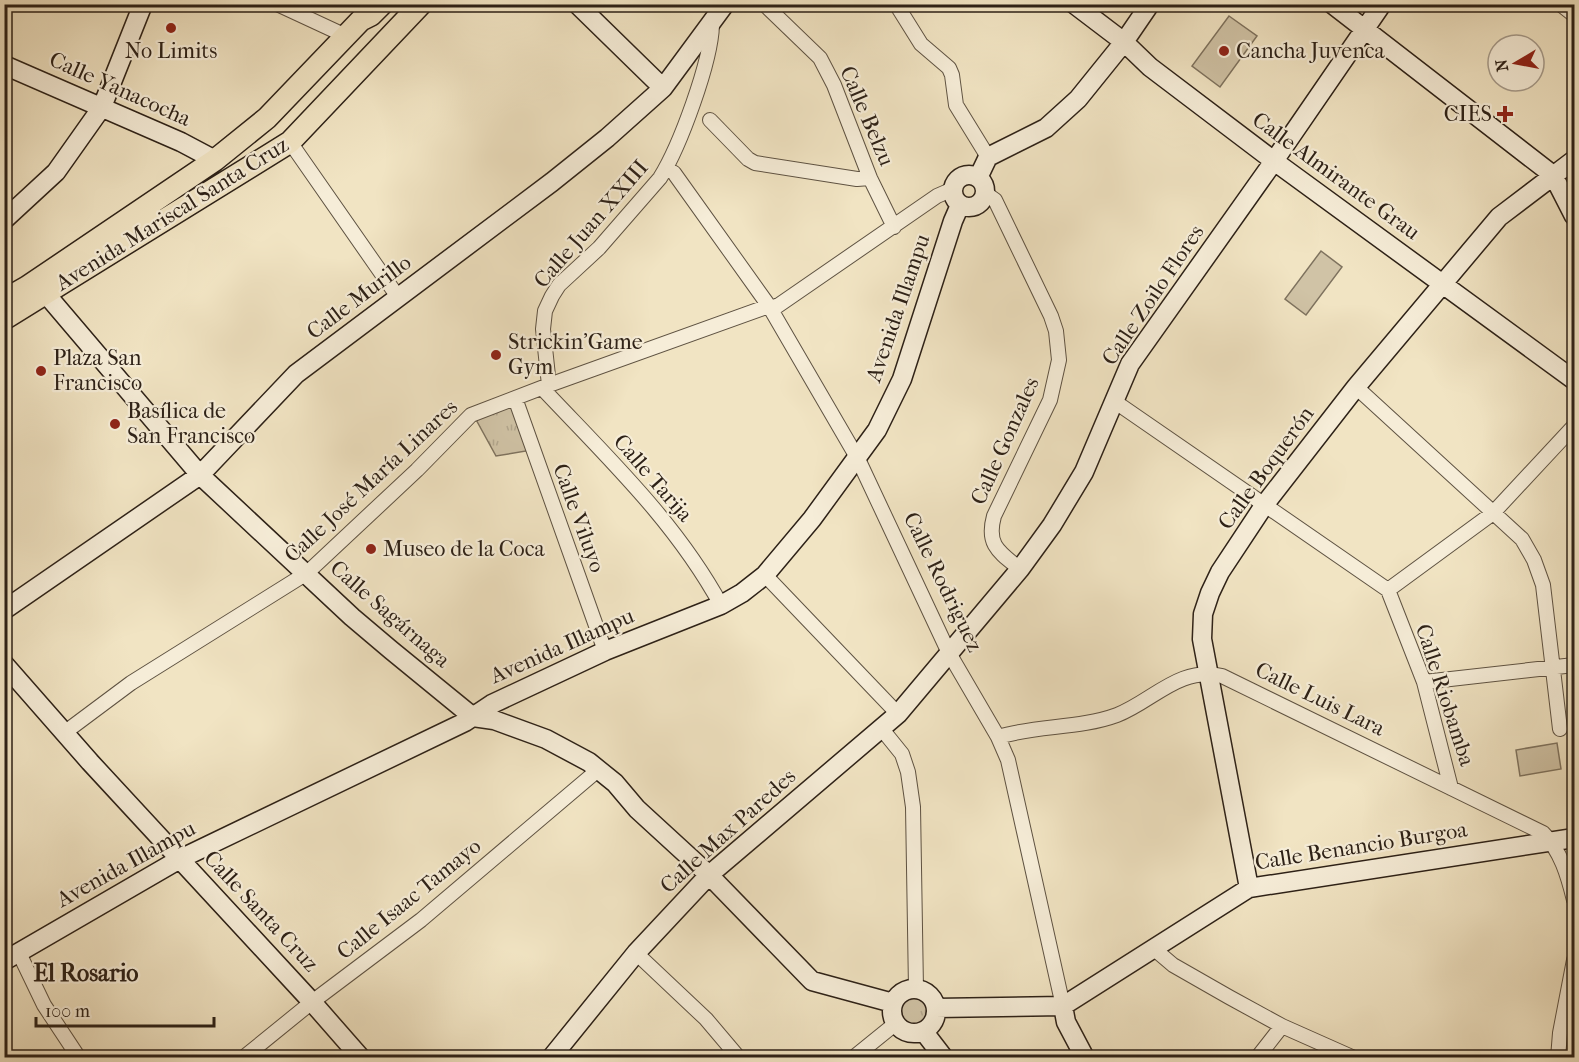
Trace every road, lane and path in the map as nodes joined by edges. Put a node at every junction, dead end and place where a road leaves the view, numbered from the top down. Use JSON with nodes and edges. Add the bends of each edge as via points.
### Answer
{"nodes":[{"id":1,"x":143,"y":4,"type":"edge"},
{"id":2,"x":277,"y":4,"type":"edge"},
{"id":3,"x":382,"y":4,"type":"edge"},
{"id":4,"x":422,"y":4,"type":"edge"},
{"id":5,"x":577,"y":4,"type":"edge"},
{"id":6,"x":726,"y":4,"type":"edge"},
{"id":7,"x":764,"y":4,"type":"edge"},
{"id":8,"x":896,"y":4,"type":"edge"},
{"id":9,"x":1074,"y":4,"type":"edge"},
{"id":10,"x":1150,"y":4,"type":"edge"},
{"id":11,"x":1332,"y":4,"type":"edge"},
{"id":12,"x":1382,"y":4,"type":"edge"},
{"id":13,"x":1560,"y":4,"type":"edge"},
{"id":14,"x":364,"y":12,"type":"edge"},
{"id":15,"x":1575,"y":15,"type":"edge"},
{"id":16,"x":712,"y":25,"type":"junction"},
{"id":17,"x":1365,"y":28,"type":"junction"},
{"id":18,"x":346,"y":36,"type":"junction"},
{"id":19,"x":1124,"y":42,"type":"junction"},
{"id":20,"x":377,"y":51,"type":"junction"},
{"id":21,"x":4,"y":65,"type":"edge"},
{"id":22,"x":663,"y":88,"type":"junction"},
{"id":23,"x":102,"y":107,"type":"junction"},
{"id":24,"x":710,"y":120,"type":"dead end"},
{"id":25,"x":290,"y":142,"type":"junction"},
{"id":26,"x":988,"y":157,"type":"junction"},
{"id":27,"x":215,"y":160,"type":"junction"},
{"id":28,"x":1575,"y":160,"type":"edge"},
{"id":29,"x":1275,"y":161,"type":"junction"},
{"id":30,"x":666,"y":168,"type":"junction"},
{"id":31,"x":1553,"y":175,"type":"junction"},
{"id":32,"x":870,"y":178,"type":"junction"},
{"id":33,"x":982,"y":185,"type":"junction"},
{"id":34,"x":956,"y":197,"type":"junction"},
{"id":35,"x":1575,"y":216,"type":"edge"},
{"id":36,"x":4,"y":220,"type":"edge"},
{"id":37,"x":894,"y":227,"type":"junction"},
{"id":38,"x":1441,"y":284,"type":"junction"},
{"id":39,"x":46,"y":294,"type":"junction"},
{"id":40,"x":13,"y":296,"type":"edge"},
{"id":41,"x":398,"y":297,"type":"junction"},
{"id":42,"x":769,"y":306,"type":"junction"},
{"id":43,"x":4,"y":319,"type":"edge"},
{"id":44,"x":1575,"y":380,"type":"edge"},
{"id":45,"x":545,"y":386,"type":"junction"},
{"id":46,"x":1356,"y":387,"type":"junction"},
{"id":47,"x":515,"y":398,"type":"junction"},
{"id":48,"x":1114,"y":401,"type":"junction"},
{"id":49,"x":1575,"y":426,"type":"edge"},
{"id":50,"x":858,"y":459,"type":"junction"},
{"id":51,"x":201,"y":475,"type":"junction"},
{"id":52,"x":1265,"y":504,"type":"junction"},
{"id":53,"x":1493,"y":513,"type":"junction"},
{"id":54,"x":1020,"y":569,"type":"junction"},
{"id":55,"x":306,"y":573,"type":"junction"},
{"id":56,"x":765,"y":575,"type":"junction"},
{"id":57,"x":1388,"y":590,"type":"junction"},
{"id":58,"x":721,"y":605,"type":"junction"},
{"id":59,"x":4,"y":610,"type":"edge"},
{"id":60,"x":605,"y":651,"type":"junction"},
{"id":61,"x":949,"y":653,"type":"junction"},
{"id":62,"x":4,"y":664,"type":"edge"},
{"id":63,"x":1575,"y":665,"type":"edge"},
{"id":64,"x":1553,"y":668,"type":"junction"},
{"id":65,"x":1208,"y":673,"type":"junction"},
{"id":66,"x":1424,"y":682,"type":"junction"},
{"id":67,"x":898,"y":714,"type":"junction"},
{"id":68,"x":473,"y":717,"type":"junction"},
{"id":69,"x":881,"y":728,"type":"junction"},
{"id":70,"x":1560,"y":729,"type":"dead end"},
{"id":71,"x":64,"y":733,"type":"junction"},
{"id":72,"x":998,"y":737,"type":"junction"},
{"id":73,"x":598,"y":770,"type":"junction"},
{"id":74,"x":1451,"y":788,"type":"junction"},
{"id":75,"x":1575,"y":838,"type":"edge"},
{"id":76,"x":1551,"y":841,"type":"junction"},
{"id":77,"x":180,"y":859,"type":"junction"},
{"id":78,"x":709,"y":875,"type":"junction"},
{"id":79,"x":1249,"y":888,"type":"junction"},
{"id":80,"x":1575,"y":900,"type":"edge"},
{"id":81,"x":1153,"y":948,"type":"junction"},
{"id":82,"x":636,"y":953,"type":"junction"},
{"id":83,"x":12,"y":957,"type":"edge"},
{"id":84,"x":1575,"y":960,"type":"edge"},
{"id":85,"x":916,"y":989,"type":"junction"},
{"id":86,"x":312,"y":1002,"type":"junction"},
{"id":87,"x":893,"y":1003,"type":"junction"},
{"id":88,"x":1063,"y":1006,"type":"junction"},
{"id":89,"x":936,"y":1008,"type":"junction"},
{"id":90,"x":895,"y":1024,"type":"junction"},
{"id":91,"x":1282,"y":1026,"type":"junction"},
{"id":92,"x":924,"y":1032,"type":"junction"},
{"id":93,"x":79,"y":1058,"type":"edge"},
{"id":94,"x":243,"y":1058,"type":"edge"},
{"id":95,"x":361,"y":1058,"type":"edge"},
{"id":96,"x":551,"y":1058,"type":"edge"},
{"id":97,"x":739,"y":1058,"type":"edge"},
{"id":98,"x":853,"y":1058,"type":"edge"},
{"id":99,"x":944,"y":1058,"type":"edge"},
{"id":100,"x":1085,"y":1058,"type":"edge"},
{"id":101,"x":1257,"y":1058,"type":"edge"},
{"id":102,"x":1354,"y":1058,"type":"edge"},
{"id":103,"x":1557,"y":1058,"type":"edge"}],
"edges":[{"from":1,"to":23,"type":"main road"},
{"from":2,"to":18,"type":"street"},
{"from":3,"to":14,"type":"main road","name":"Avenida Mariscal Santa Cruz","via":[[371,15]]},
{"from":4,"to":20,"type":"main road","name":"Avenida Mariscal Santa Cruz"},
{"from":5,"to":22,"type":"main road"},
{"from":6,"to":16,"type":"main road","name":"Calle Murillo"},
{"from":7,"to":32,"type":"street","name":"Calle Belzu","via":[[820,58]]},
{"from":8,"to":26,"type":"street","via":[[921,44],[949,68],[956,105]]},
{"from":9,"to":19,"type":"main road","name":"Calle Almirante Grau"},
{"from":10,"to":19,"type":"main road"},
{"from":11,"to":17,"type":"main road"},
{"from":12,"to":17,"type":"main road","name":"Calle Zoilo Flores"},
{"from":13,"to":15,"type":"street"},
{"from":14,"to":18,"type":"main road","name":"Avenida Mariscal Santa Cruz"},
{"from":16,"to":22,"type":"main road","name":"Calle Murillo"},
{"from":16,"to":30,"type":"street","name":"Calle Juan XXIII","via":[[712,42]]},
{"from":17,"to":29,"type":"main road","name":"Calle Zoilo Flores"},
{"from":17,"to":31,"type":"main road"},
{"from":18,"to":20,"type":"main road"},
{"from":18,"to":27,"type":"main road","name":"Avenida Mariscal Santa Cruz","via":[[267,118]]},
{"from":19,"to":26,"type":"main road","via":[[1078,99],[1046,128]]},
{"from":19,"to":29,"type":"main road","name":"Calle Almirante Grau","via":[[1150,67]]},
{"from":20,"to":25,"type":"main road","name":"Avenida Mariscal Santa Cruz"},
{"from":21,"to":23,"type":"main road","name":"Calle Yanacocha"},
{"from":22,"to":41,"type":"main road","name":"Calle Murillo","via":[[552,182]]},
{"from":23,"to":27,"type":"main road","name":"Calle Yanacocha"},
{"from":23,"to":36,"type":"main road","via":[[56,172]]},
{"from":24,"to":32,"type":"street","via":[[755,163]]},
{"from":25,"to":39,"type":"main road","name":"Avenida Mariscal Santa Cruz"},
{"from":25,"to":41,"type":"street"},
{"from":26,"to":33,"type":"main road"},
{"from":27,"to":40,"type":"main road","name":"Avenida Mariscal Santa Cruz"},
{"from":28,"to":31,"type":"main road","name":"Calle Boquerón"},
{"from":29,"to":38,"type":"main road","name":"Calle Almirante Grau"},
{"from":29,"to":48,"type":"main road","name":"Calle Zoilo Flores","via":[[1130,364]]},
{"from":30,"to":42,"type":"street","name":"Calle Rodriguez","via":[[674,173]]},
{"from":30,"to":45,"type":"street","name":"Calle Juan XXIII","via":[[607,239],[552,296],[543,328]]},
{"from":31,"to":35,"type":"main road"},
{"from":31,"to":38,"type":"main road","name":"Calle Boquerón","via":[[1499,217]]},
{"from":32,"to":37,"type":"street","name":"Calle Belzu"},
{"from":33,"to":34,"type":"main road","via":[[966,175],[960,178]]},
{"from":33,"to":34,"type":"main road","via":[[981,203],[976,206],[971,208]]},
{"from":33,"to":54,"type":"street","name":"Calle Gonzales","via":[[995,200],[1051,316],[1058,346],[1057,375],[1050,400],[991,527],[999,552]]},
{"from":34,"to":37,"type":"street","name":"Calle José María Linares","via":[[937,196]]},
{"from":34,"to":50,"type":"main road","name":"Avenida Illampu","via":[[949,232],[902,379]]},
{"from":37,"to":42,"type":"street","name":"Calle José María Linares","via":[[776,307]]},
{"from":38,"to":44,"type":"main road","name":"Calle Almirante Grau"},
{"from":38,"to":46,"type":"main road","name":"Calle Boquerón"},
{"from":39,"to":43,"type":"main road","name":"Avenida Mariscal Santa Cruz"},
{"from":39,"to":51,"type":"main road","name":"Calle Sagárnaga"},
{"from":41,"to":51,"type":"main road","name":"Calle Murillo","via":[[296,374]]},
{"from":42,"to":45,"type":"street","name":"Calle José María Linares"},
{"from":42,"to":50,"type":"street","name":"Calle Rodriguez"},
{"from":45,"to":47,"type":"street","name":"Calle José María Linares"},
{"from":45,"to":58,"type":"street","name":"Calle Tarija","via":[[668,524]]},
{"from":46,"to":52,"type":"main road","name":"Calle Boquerón"},
{"from":46,"to":53,"type":"street"},
{"from":47,"to":55,"type":"street","name":"Calle José María Linares","via":[[471,415],[417,471]]},
{"from":47,"to":60,"type":"street","name":"Calle Viluyo"},
{"from":48,"to":52,"type":"street"},
{"from":48,"to":54,"type":"main road","name":"Calle Zoilo Flores","via":[[1084,472]]},
{"from":49,"to":53,"type":"street"},
{"from":50,"to":56,"type":"main road","name":"Avenida Illampu"},
{"from":50,"to":61,"type":"street","name":"Calle Rodriguez"},
{"from":51,"to":55,"type":"main road","name":"Calle Sagárnaga"},
{"from":51,"to":59,"type":"main road","name":"Calle Murillo"},
{"from":52,"to":57,"type":"street"},
{"from":52,"to":65,"type":"main road","name":"Calle Boquerón","via":[[1210,593],[1203,614],[1202,639]]},
{"from":53,"to":57,"type":"street"},
{"from":53,"to":64,"type":"street","via":[[1522,539],[1534,560],[1543,585]]},
{"from":54,"to":61,"type":"main road","name":"Calle Zoilo Flores"},
{"from":55,"to":68,"type":"main road","name":"Calle Sagárnaga","via":[[352,617]]},
{"from":55,"to":71,"type":"street","name":"Calle José María Linares","via":[[131,683]]},
{"from":56,"to":58,"type":"main road","name":"Avenida Illampu"},
{"from":56,"to":67,"type":"street"},
{"from":57,"to":66,"type":"street","name":"Calle Riobamba"},
{"from":58,"to":60,"type":"main road","name":"Avenida Illampu"},
{"from":60,"to":68,"type":"main road","name":"Avenida Illampu","via":[[492,704]]},
{"from":61,"to":67,"type":"main road","name":"Calle Max Paredes"},
{"from":61,"to":72,"type":"street","name":"Calle Rodriguez"},
{"from":62,"to":71,"type":"main road","name":"Calle Santa Cruz"},
{"from":63,"to":64,"type":"street"},
{"from":64,"to":66,"type":"street"},
{"from":64,"to":70,"type":"street"},
{"from":65,"to":72,"type":"street","via":[[1172,683],[1118,715]]},
{"from":65,"to":74,"type":"street","name":"Calle Luis Lara","via":[[1233,680]]},
{"from":65,"to":79,"type":"main road","name":"Calle Boquerón"},
{"from":66,"to":74,"type":"street","name":"Calle Riobamba"},
{"from":67,"to":69,"type":"main road","name":"Calle Max Paredes"},
{"from":68,"to":73,"type":"main road","name":"Calle Sagárnaga","via":[[494,720],[546,739]]},
{"from":68,"to":77,"type":"main road","name":"Avenida Illampu"},
{"from":69,"to":78,"type":"main road","name":"Calle Max Paredes"},
{"from":69,"to":85,"type":"street","via":[[902,754],[913,807]]},
{"from":71,"to":77,"type":"main road","name":"Calle Santa Cruz"},
{"from":72,"to":88,"type":"street","name":"Calle Rodriguez","via":[[1008,760]]},
{"from":73,"to":78,"type":"main road","name":"Calle Sagárnaga"},
{"from":73,"to":86,"type":"street","name":"Calle Isaac Tamayo","via":[[421,920]]},
{"from":74,"to":76,"type":"street","name":"Calle Luis Lara","via":[[1543,833]]},
{"from":75,"to":76,"type":"main road","name":"Calle Benancio Burgoa"},
{"from":76,"to":79,"type":"main road","name":"Calle Benancio Burgoa"},
{"from":76,"to":80,"type":"street","name":"Calle Luis Lara"},
{"from":77,"to":83,"type":"main road","name":"Avenida Illampu"},
{"from":77,"to":86,"type":"main road","name":"Calle Santa Cruz"},
{"from":78,"to":82,"type":"main road","name":"Calle Max Paredes"},
{"from":78,"to":87,"type":"main road","name":"Calle Sagárnaga","via":[[812,981]]},
{"from":79,"to":81,"type":"main road","name":"Calle Benancio Burgoa"},
{"from":81,"to":88,"type":"main road","name":"Calle Benancio Burgoa"},
{"from":81,"to":91,"type":"street","via":[[1173,965]]},
{"from":82,"to":96,"type":"main road","name":"Calle Max Paredes"},
{"from":82,"to":97,"type":"street","via":[[706,1019]]},
{"from":83,"to":93,"type":"street"},
{"from":84,"to":103,"type":"street"},
{"from":85,"to":87,"type":"main road","via":[[902,992]]},
{"from":85,"to":89,"type":"main road","via":[[929,994]]},
{"from":86,"to":94,"type":"street","name":"Calle Isaac Tamayo"},
{"from":86,"to":95,"type":"main road","name":"Calle Santa Cruz"},
{"from":87,"to":90,"type":"main road"},
{"from":88,"to":89,"type":"main road"},
{"from":88,"to":100,"type":"main road","name":"Calle Rodriguez","via":[[1066,1022]]},
{"from":89,"to":92,"type":"main road","via":[[934,1022]]},
{"from":90,"to":92,"type":"main road","via":[[911,1034]]},
{"from":90,"to":98,"type":"street"},
{"from":91,"to":101,"type":"street"},
{"from":91,"to":102,"type":"street"},
{"from":92,"to":99,"type":"main road"}]}
